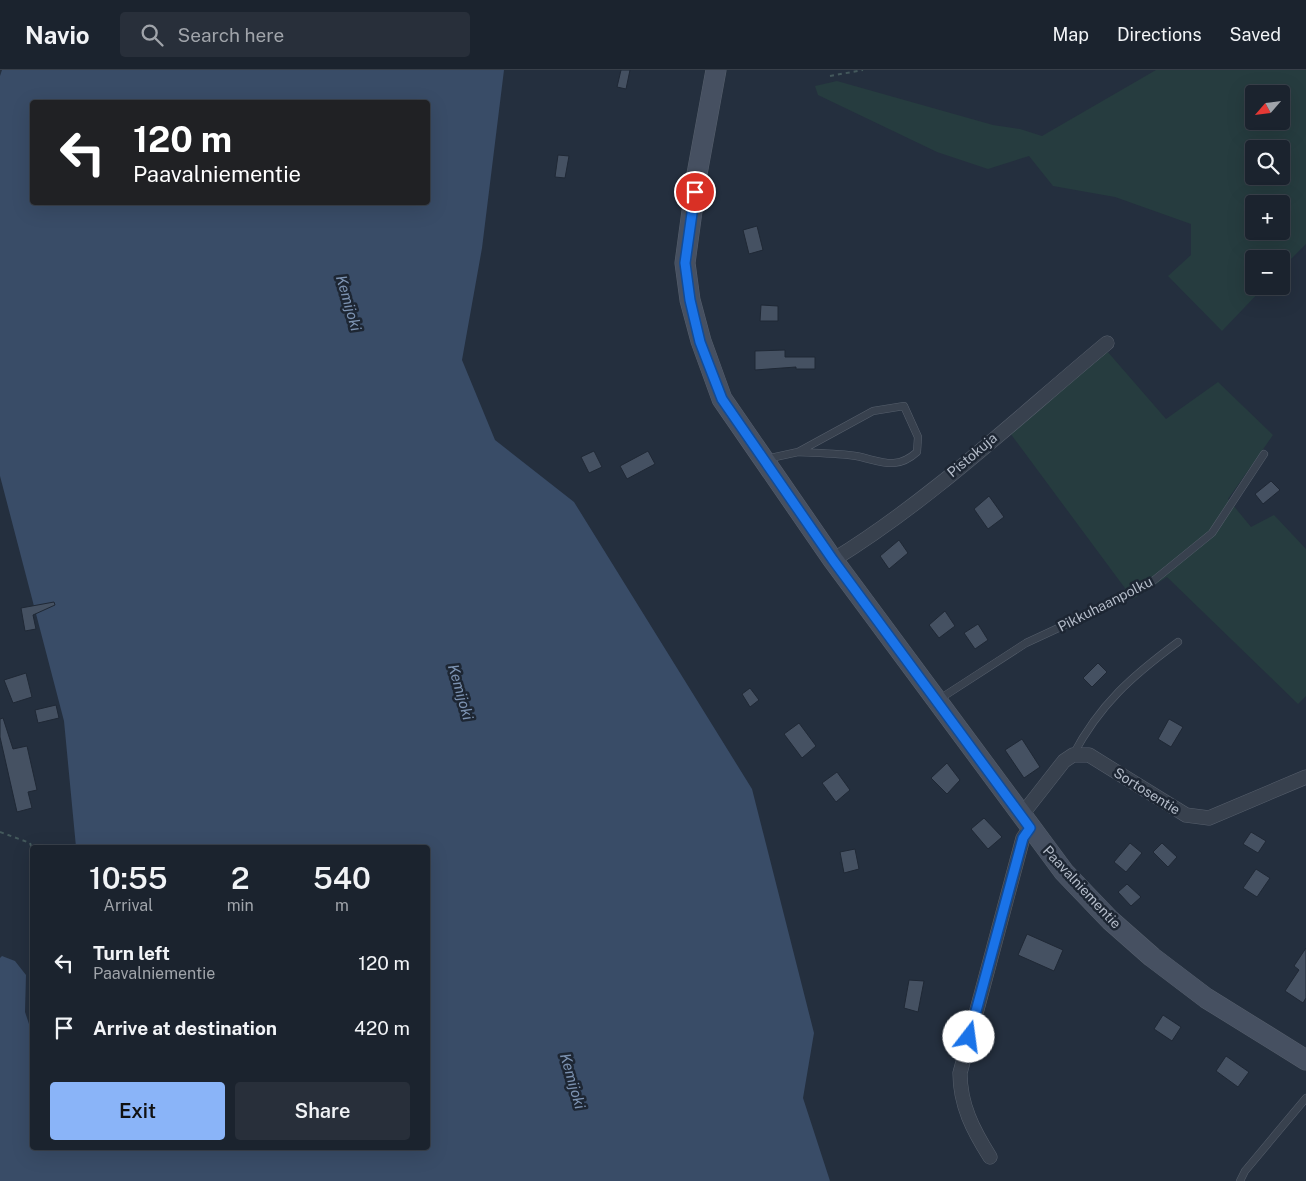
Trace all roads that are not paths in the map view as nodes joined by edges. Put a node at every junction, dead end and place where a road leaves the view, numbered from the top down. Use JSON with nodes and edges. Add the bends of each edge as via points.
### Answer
{"nodes":[{"id":1,"x":716,"y":70,"type":"edge"},
{"id":2,"x":1107,"y":343,"type":"dead end"},
{"id":3,"x":798,"y":452,"type":"junction"},
{"id":4,"x":1264,"y":454,"type":"dead end"},
{"id":5,"x":763,"y":460,"type":"junction"},
{"id":6,"x":833,"y":560,"type":"junction"},
{"id":7,"x":1178,"y":642,"type":"dead end"},
{"id":8,"x":937,"y":700,"type":"junction"},
{"id":9,"x":1073,"y":755,"type":"junction"},
{"id":10,"x":1306,"y":777,"type":"edge"},
{"id":11,"x":1025,"y":822,"type":"junction"},
{"id":12,"x":1306,"y":1060,"type":"edge"},
{"id":13,"x":1306,"y":1098,"type":"edge"},
{"id":14,"x":990,"y":1157,"type":"dead end"},
{"id":15,"x":1240,"y":1181,"type":"edge"}],
"edges":[{"from":1,"to":5,"type":"street","name":"Paavalniementie","via":[[685,263],[690,300],[711,372],[722,399]]},
{"from":2,"to":6,"type":"street","name":"Pistokuja","via":[[947,476],[866,540]]},
{"from":3,"to":3,"type":"lane","via":[[856,456],[883,464],[907,461],[917,452],[918,437],[904,406],[873,411]]},
{"from":3,"to":5,"type":"lane"},
{"from":4,"to":8,"type":"lane","name":"Pikkuhaanpolku","via":[[1212,534],[1153,581],[1026,643]]},
{"from":5,"to":6,"type":"street","name":"Paavalniementie"},
{"from":6,"to":8,"type":"street","name":"Paavalniementie"},
{"from":7,"to":9,"type":"lane","via":[[1120,688],[1085,733]]},
{"from":8,"to":11,"type":"street","name":"Paavalniementie"},
{"from":9,"to":10,"type":"street","name":"Sortosentie","via":[[1089,755],[1186,815],[1196,817],[1209,818],[1221,814]]},
{"from":9,"to":11,"type":"street","via":[[1064,761]]},
{"from":11,"to":12,"type":"street","name":"Paavalniementie","via":[[1064,872],[1110,920],[1152,957],[1206,998]]},
{"from":11,"to":14,"type":"street","via":[[960,1073],[960,1092],[973,1129]]},
{"from":13,"to":15,"type":"lane"}]}
